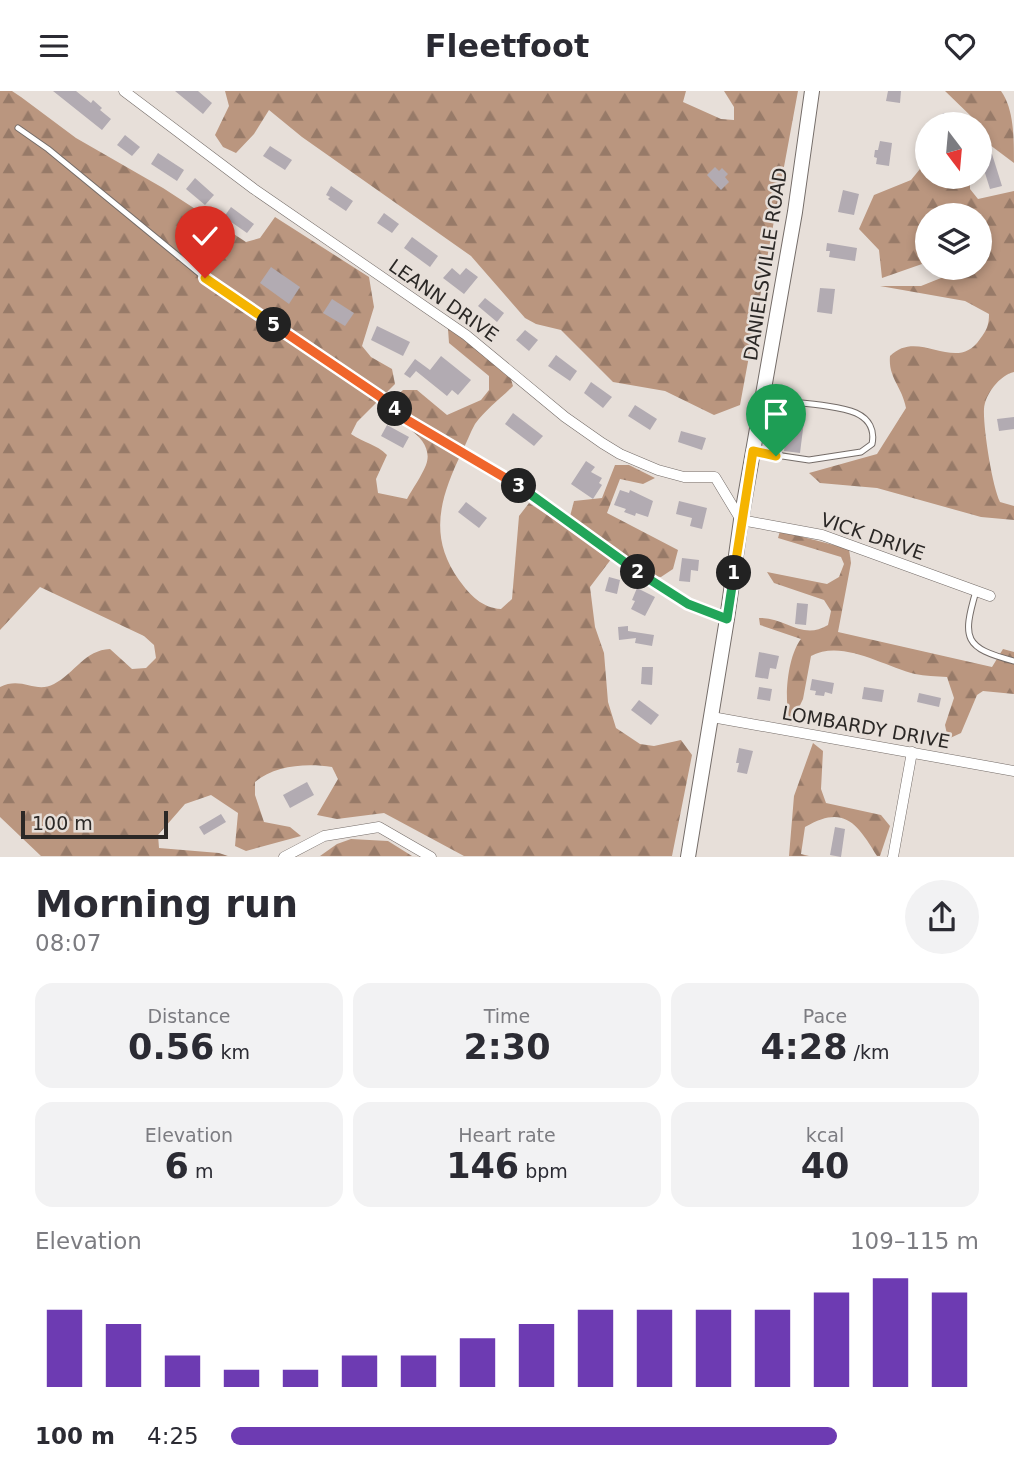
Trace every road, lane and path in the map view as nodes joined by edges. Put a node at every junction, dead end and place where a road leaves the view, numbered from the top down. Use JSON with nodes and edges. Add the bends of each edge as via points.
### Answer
{"nodes":[{"id":1,"x":124,"y":91,"type":"edge"},
{"id":2,"x":812,"y":91,"type":"edge"},
{"id":3,"x":18,"y":128,"type":"dead end"},
{"id":4,"x":762,"y":399,"type":"junction"},
{"id":5,"x":753,"y":451,"type":"junction"},
{"id":6,"x":741,"y":520,"type":"junction"},
{"id":7,"x":975,"y":591,"type":"junction"},
{"id":8,"x":990,"y":596,"type":"dead end"},
{"id":9,"x":727,"y":619,"type":"junction"},
{"id":10,"x":1014,"y":661,"type":"edge"},
{"id":11,"x":712,"y":717,"type":"junction"},
{"id":12,"x":912,"y":752,"type":"junction"},
{"id":13,"x":1014,"y":771,"type":"edge"},
{"id":14,"x":284,"y":856,"type":"edge"},
{"id":15,"x":431,"y":856,"type":"edge"},
{"id":16,"x":688,"y":856,"type":"edge"},
{"id":17,"x":893,"y":856,"type":"edge"}],
"edges":[{"from":1,"to":6,"type":"street","name":"LEANN DRIVE","via":[[254,189],[466,335],[602,443],[658,470],[684,477],[715,477]]},
{"from":2,"to":4,"type":"main road","name":"DANIELSVILLE ROAD"},
{"from":3,"to":9,"type":"lane","via":[[205,278],[379,396],[407,420],[527,491],[688,604]]},
{"from":4,"to":5,"type":"main road","name":"DANIELSVILLE ROAD"},
{"from":4,"to":5,"type":"lane","via":[[857,414],[874,436],[861,452],[809,460]]},
{"from":5,"to":6,"type":"main road","name":"DANIELSVILLE ROAD"},
{"from":6,"to":7,"type":"street","name":"VICK DRIVE","via":[[822,535]]},
{"from":6,"to":9,"type":"main road","name":"DANIELSVILLE ROAD"},
{"from":7,"to":8,"type":"street","name":"VICK DRIVE"},
{"from":7,"to":10,"type":"lane","via":[[967,624],[969,637],[985,653]]},
{"from":9,"to":11,"type":"main road","name":"DANIELSVILLE ROAD"},
{"from":11,"to":12,"type":"street","name":"LOMBARDY DRIVE"},
{"from":11,"to":16,"type":"main road","name":"DANIELSVILLE ROAD"},
{"from":12,"to":13,"type":"street","name":"LOMBARDY DRIVE"},
{"from":12,"to":17,"type":"street"},
{"from":14,"to":15,"type":"street","via":[[324,836],[379,827]]}]}
